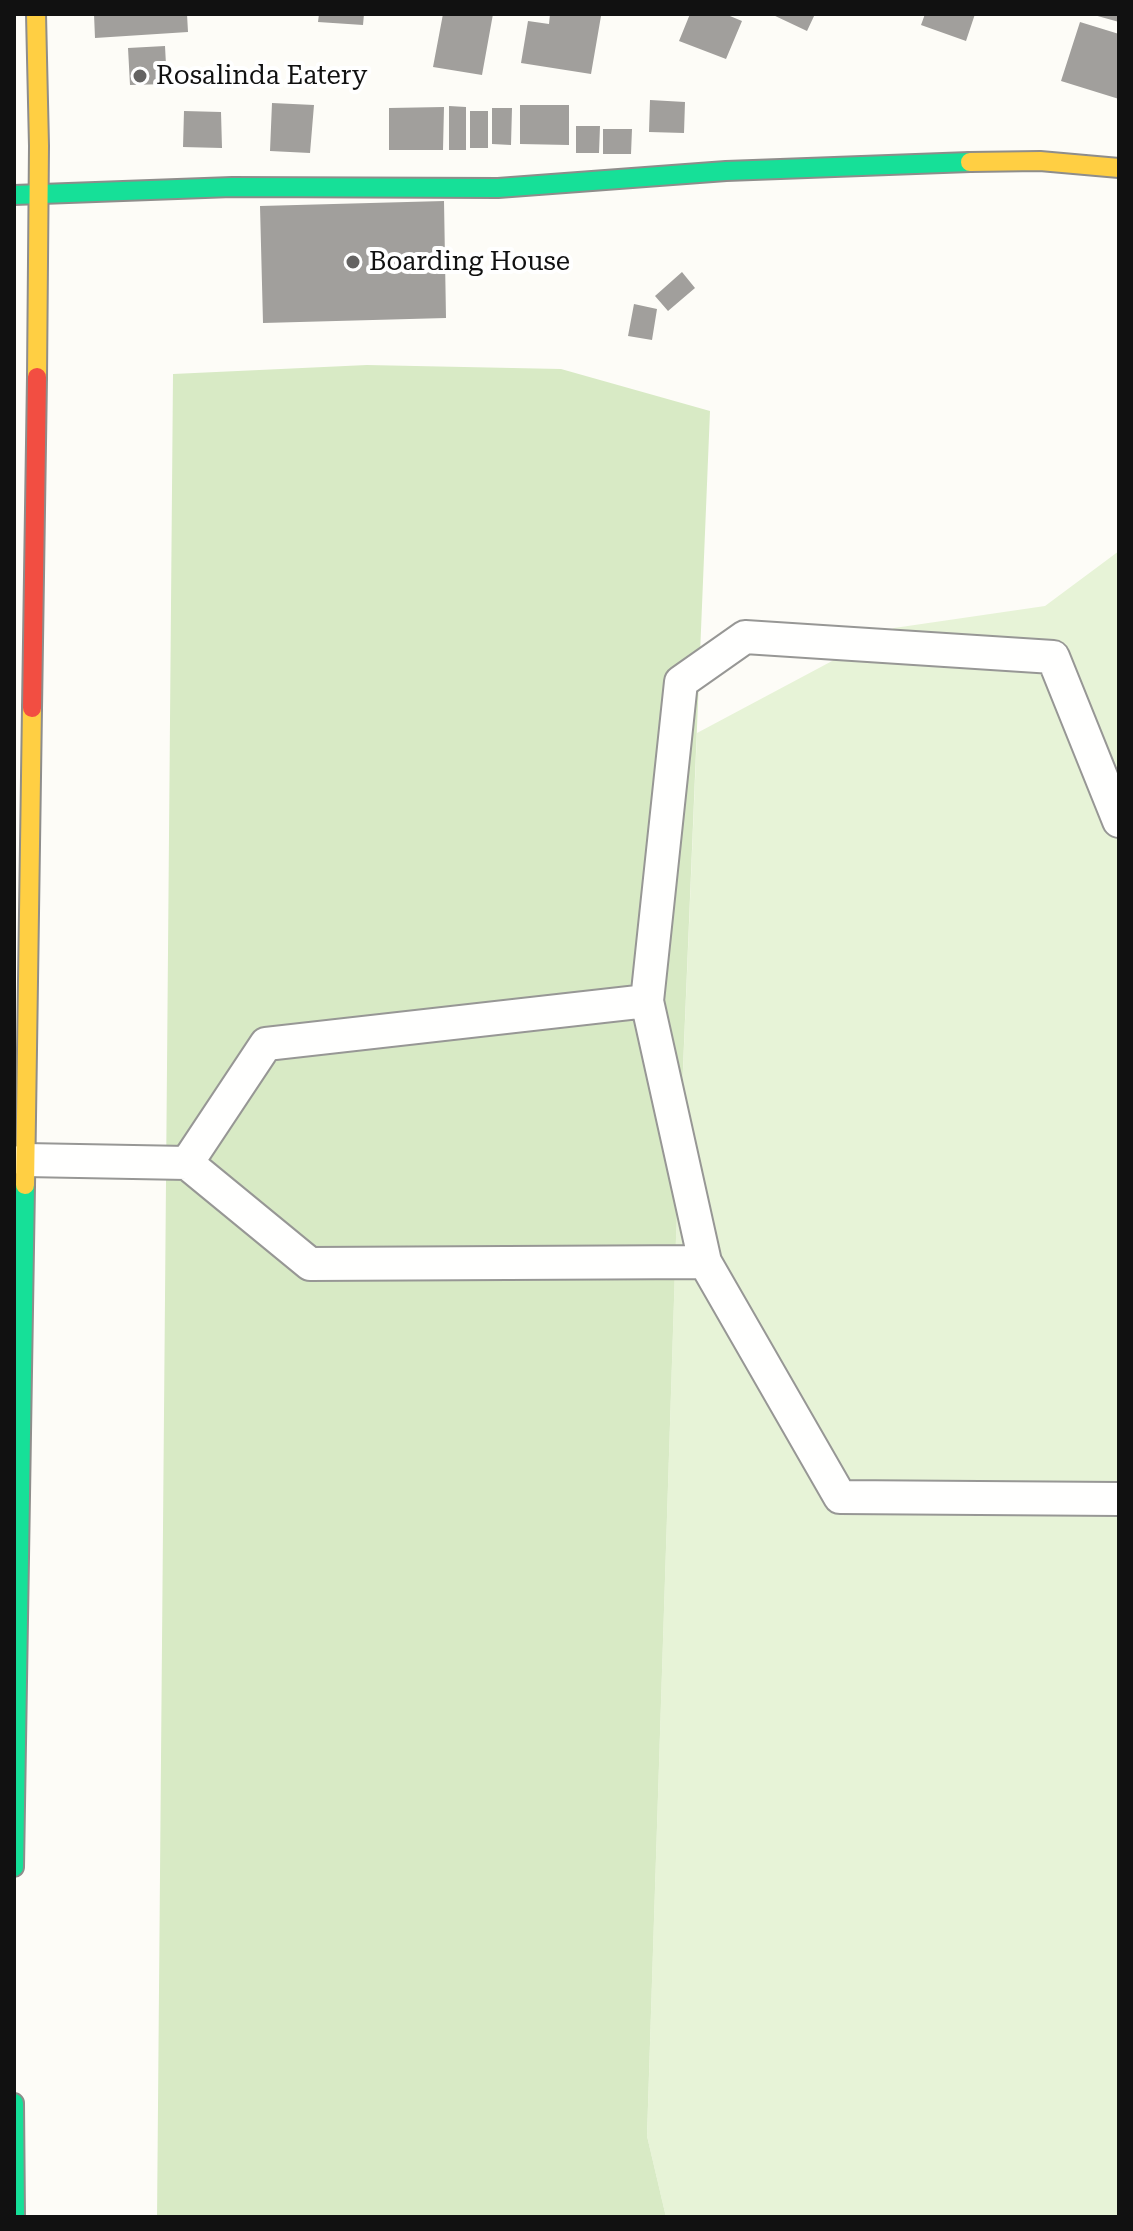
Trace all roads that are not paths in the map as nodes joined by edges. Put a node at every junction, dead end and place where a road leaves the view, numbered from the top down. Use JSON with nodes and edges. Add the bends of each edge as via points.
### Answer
{"nodes":[{"id":1,"x":36,"y":14,"type":"edge"},
{"id":2,"x":1119,"y":168,"type":"edge"},
{"id":3,"x":39,"y":193,"type":"junction"},
{"id":4,"x":14,"y":195,"type":"edge"},
{"id":5,"x":1119,"y":821,"type":"edge"},
{"id":6,"x":647,"y":1001,"type":"junction"},
{"id":7,"x":25,"y":1160,"type":"junction"},
{"id":8,"x":187,"y":1163,"type":"junction"},
{"id":9,"x":705,"y":1262,"type":"junction"},
{"id":10,"x":1119,"y":1499,"type":"edge"},
{"id":11,"x":14,"y":1867,"type":"edge"},
{"id":12,"x":14,"y":2103,"type":"edge"},
{"id":13,"x":15,"y":2217,"type":"edge"}],
"edges":[{"from":1,"to":3,"type":"main road"},
{"from":2,"to":3,"type":"main road","via":[[970,162],[726,171],[498,188]]},
{"from":3,"to":4,"type":"main road"},
{"from":3,"to":7,"type":"main road"},
{"from":5,"to":6,"type":"lane","via":[[1053,657],[745,637],[681,682]]},
{"from":6,"to":8,"type":"lane","via":[[266,1044]]},
{"from":6,"to":9,"type":"lane"},
{"from":7,"to":8,"type":"lane"},
{"from":7,"to":11,"type":"main road"},
{"from":8,"to":9,"type":"lane","via":[[310,1264]]},
{"from":9,"to":10,"type":"lane","via":[[840,1497]]},
{"from":12,"to":13,"type":"main road"}]}
